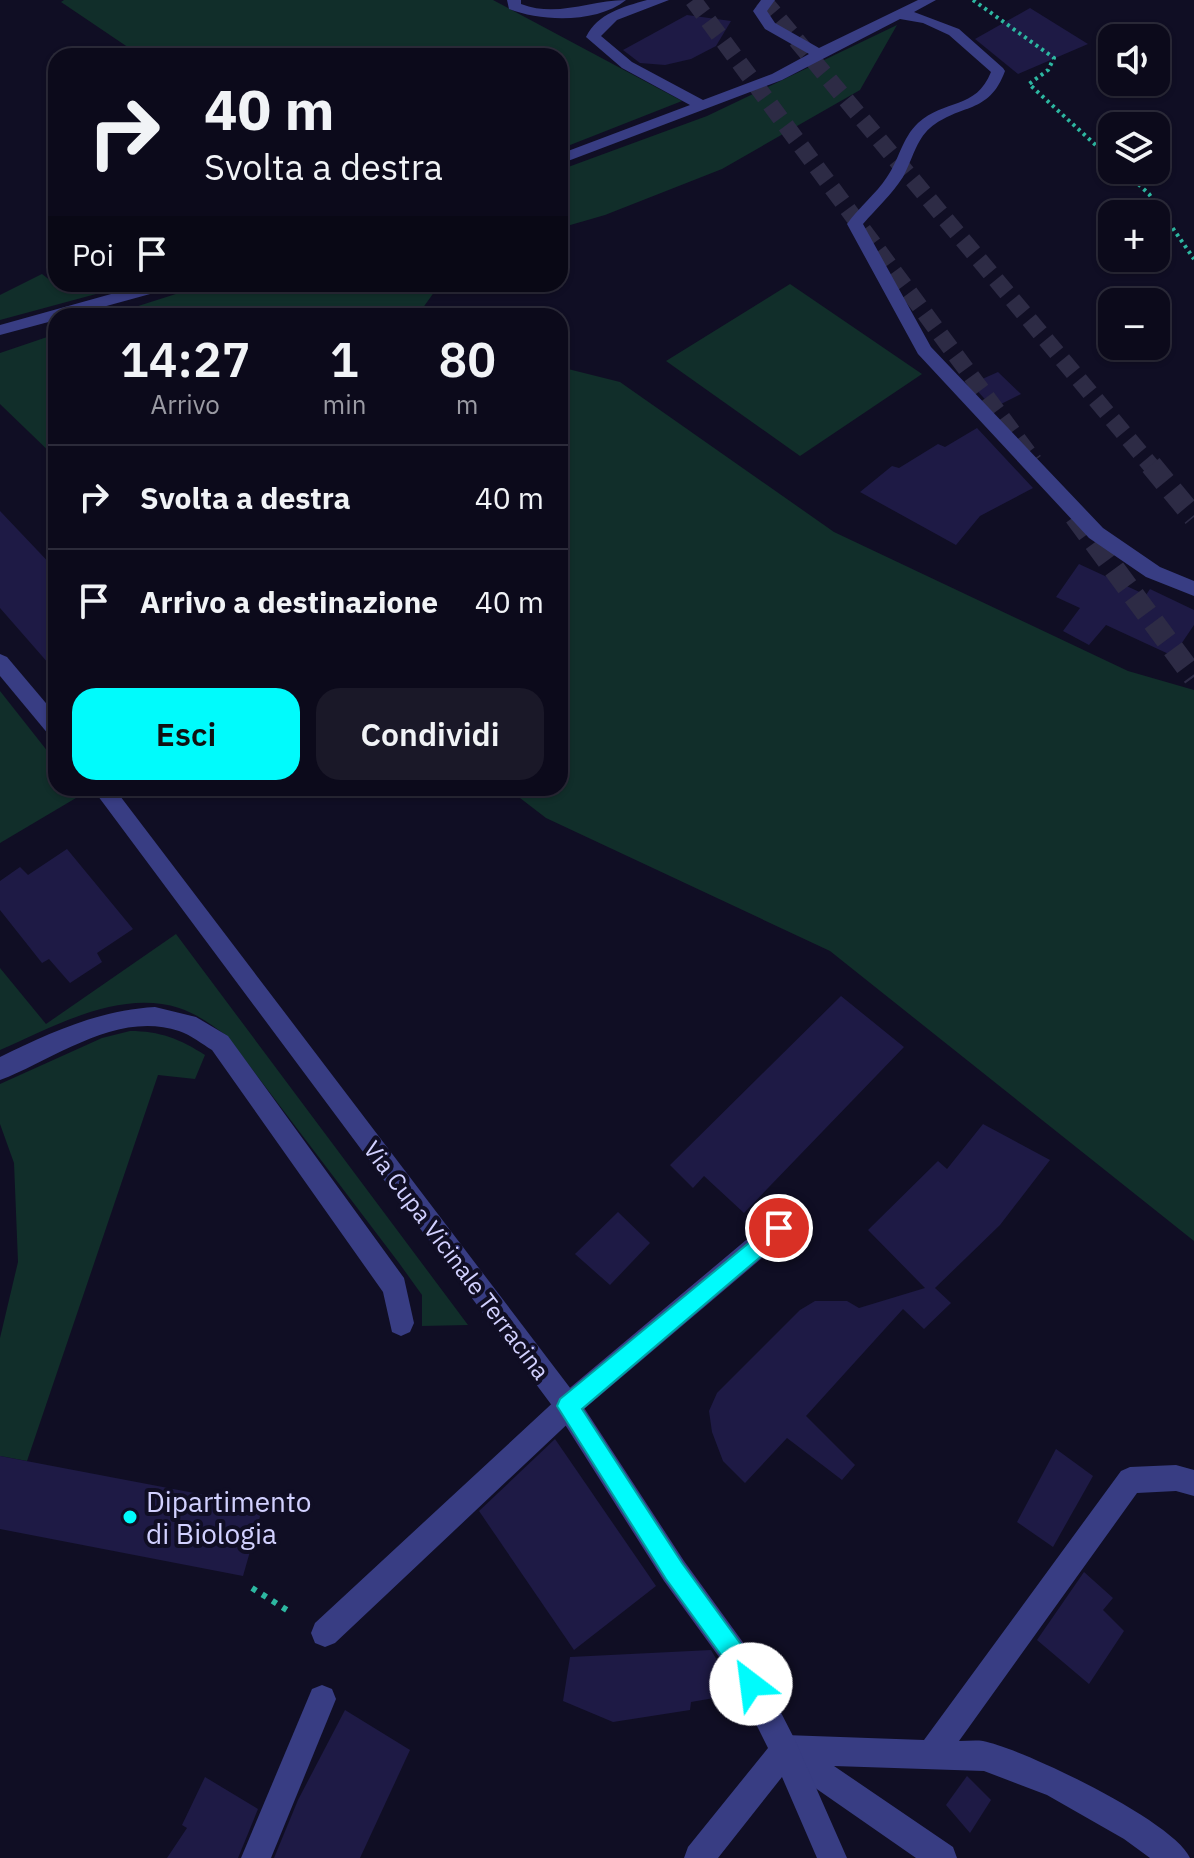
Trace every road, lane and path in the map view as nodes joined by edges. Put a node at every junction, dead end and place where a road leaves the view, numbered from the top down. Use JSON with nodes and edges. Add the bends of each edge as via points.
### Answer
{"nodes":[{"id":1,"x":514,"y":0,"type":"edge"},
{"id":2,"x":619,"y":0,"type":"edge"},
{"id":3,"x":662,"y":0,"type":"edge"},
{"id":4,"x":768,"y":0,"type":"edge"},
{"id":5,"x":929,"y":0,"type":"edge"},
{"id":6,"x":973,"y":0,"type":"edge"},
{"id":7,"x":898,"y":14,"type":"junction"},
{"id":8,"x":819,"y":54,"type":"junction"},
{"id":9,"x":699,"y":104,"type":"junction"},
{"id":10,"x":1098,"y":147,"type":"edge"},
{"id":11,"x":568,"y":156,"type":"edge"},
{"id":12,"x":1138,"y":184,"type":"edge"},
{"id":13,"x":1194,"y":259,"type":"edge"},
{"id":14,"x":137,"y":292,"type":"edge"},
{"id":15,"x":79,"y":308,"type":"edge"},
{"id":16,"x":48,"y":317,"type":"edge"},
{"id":17,"x":0,"y":330,"type":"edge"},
{"id":18,"x":1194,"y":589,"type":"edge"},
{"id":19,"x":0,"y":662,"type":"edge"},
{"id":20,"x":48,"y":719,"type":"edge"},
{"id":21,"x":108,"y":796,"type":"edge"},
{"id":22,"x":0,"y":1069,"type":"edge"},
{"id":23,"x":779,"y":1228,"type":"dead end"},
{"id":24,"x":401,"y":1323,"type":"dead end"},
{"id":25,"x":568,"y":1406,"type":"junction"},
{"id":26,"x":1194,"y":1483,"type":"edge"},
{"id":27,"x":252,"y":1588,"type":"dead end"},
{"id":28,"x":290,"y":1612,"type":"dead end"},
{"id":29,"x":325,"y":1633,"type":"dead end"},
{"id":30,"x":322,"y":1699,"type":"dead end"},
{"id":31,"x":785,"y":1750,"type":"junction"},
{"id":32,"x":932,"y":1753,"type":"junction"},
{"id":33,"x":256,"y":1858,"type":"edge"},
{"id":34,"x":699,"y":1858,"type":"edge"},
{"id":35,"x":832,"y":1858,"type":"edge"},
{"id":36,"x":942,"y":1858,"type":"edge"},
{"id":37,"x":1175,"y":1858,"type":"edge"}],
"edges":[{"from":1,"to":2,"type":"street","via":[[514,6],[526,12],[551,15],[588,11]]},
{"from":3,"to":9,"type":"street","via":[[611,18],[593,37],[634,70]]},
{"from":4,"to":8,"type":"street","via":[[760,11],[770,26]]},
{"from":5,"to":7,"type":"street"},
{"from":6,"to":10,"type":"path","via":[[1054,58],[1029,84]]},
{"from":7,"to":8,"type":"street"},
{"from":7,"to":18,"type":"street","via":[[924,17],[948,29],[998,71],[994,88],[976,103],[926,123],[893,179],[855,224],[924,350],[1096,533],[1153,572]]},
{"from":8,"to":9,"type":"street","via":[[777,77]]},
{"from":9,"to":11,"type":"street"},
{"from":12,"to":13,"type":"path"},
{"from":14,"to":15,"type":"street"},
{"from":16,"to":17,"type":"street"},
{"from":19,"to":20,"type":"street"},
{"from":21,"to":25,"type":"street","name":"Via Cupa Vicinale Terracina"},
{"from":22,"to":24,"type":"street","via":[[116,1022],[152,1017],[198,1029],[220,1043],[395,1287]]},
{"from":23,"to":25,"type":"street"},
{"from":25,"to":29,"type":"street"},
{"from":25,"to":31,"type":"street","name":"Via Cupa Vicinale Terracina","via":[[674,1571],[740,1662]]},
{"from":26,"to":32,"type":"street","via":[[1176,1478],[1130,1480]]},
{"from":27,"to":28,"type":"path"},
{"from":30,"to":33,"type":"street"},
{"from":31,"to":32,"type":"street"},
{"from":31,"to":34,"type":"street"},
{"from":31,"to":35,"type":"street","name":"Via Cupa Vicinale Terracina"},
{"from":31,"to":36,"type":"street"},
{"from":32,"to":37,"type":"street","via":[[984,1756],[1056,1784],[1135,1828]]}]}
